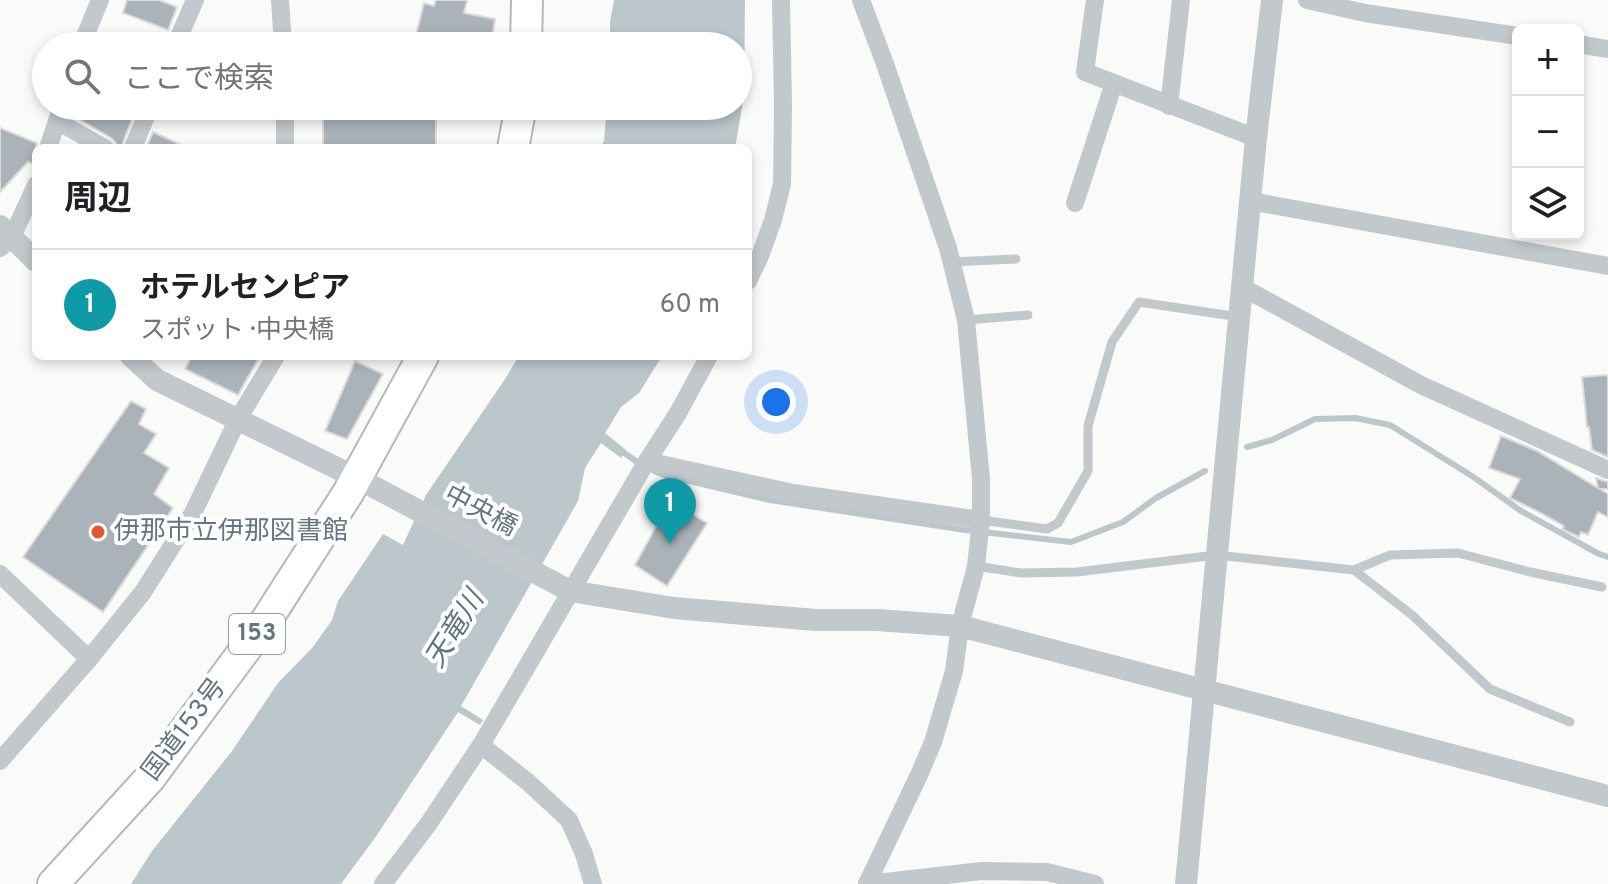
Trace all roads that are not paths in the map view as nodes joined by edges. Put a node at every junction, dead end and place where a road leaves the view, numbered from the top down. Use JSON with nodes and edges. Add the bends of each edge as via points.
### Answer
{"nodes":[{"id":1,"x":100,"y":0,"type":"edge"},
{"id":2,"x":195,"y":0,"type":"edge"},
{"id":3,"x":280,"y":0,"type":"edge"},
{"id":4,"x":527,"y":0,"type":"edge"},
{"id":5,"x":781,"y":0,"type":"edge"},
{"id":6,"x":861,"y":0,"type":"edge"},
{"id":7,"x":1095,"y":0,"type":"edge"},
{"id":8,"x":1181,"y":0,"type":"edge"},
{"id":9,"x":1272,"y":0,"type":"edge"},
{"id":10,"x":1307,"y":0,"type":"edge"},
{"id":11,"x":1368,"y":6,"type":"edge"},
{"id":12,"x":87,"y":32,"type":"edge"},
{"id":13,"x":181,"y":32,"type":"edge"},
{"id":14,"x":282,"y":32,"type":"edge"},
{"id":15,"x":526,"y":32,"type":"edge"},
{"id":16,"x":1512,"y":35,"type":"edge"},
{"id":17,"x":1584,"y":45,"type":"edge"},
{"id":18,"x":1608,"y":49,"type":"edge"},
{"id":19,"x":1114,"y":83,"type":"junction"},
{"id":20,"x":1169,"y":106,"type":"junction"},
{"id":21,"x":57,"y":120,"type":"edge"},
{"id":22,"x":67,"y":120,"type":"edge"},
{"id":23,"x":144,"y":120,"type":"edge"},
{"id":24,"x":285,"y":120,"type":"edge"},
{"id":25,"x":518,"y":120,"type":"edge"},
{"id":26,"x":1256,"y":138,"type":"junction"},
{"id":27,"x":49,"y":144,"type":"edge"},
{"id":28,"x":100,"y":144,"type":"edge"},
{"id":29,"x":135,"y":144,"type":"edge"},
{"id":30,"x":285,"y":144,"type":"edge"},
{"id":31,"x":514,"y":144,"type":"edge"},
{"id":32,"x":32,"y":192,"type":"edge"},
{"id":33,"x":1250,"y":201,"type":"junction"},
{"id":34,"x":1075,"y":203,"type":"dead end"},
{"id":35,"x":4,"y":237,"type":"edge"},
{"id":36,"x":32,"y":258,"type":"edge"},
{"id":37,"x":1016,"y":259,"type":"dead end"},
{"id":38,"x":951,"y":262,"type":"junction"},
{"id":39,"x":1608,"y":266,"type":"edge"},
{"id":40,"x":752,"y":271,"type":"edge"},
{"id":41,"x":1242,"y":287,"type":"junction"},
{"id":42,"x":1028,"y":315,"type":"dead end"},
{"id":43,"x":1239,"y":317,"type":"junction"},
{"id":44,"x":966,"y":320,"type":"junction"},
{"id":45,"x":135,"y":360,"type":"edge"},
{"id":46,"x":274,"y":360,"type":"edge"},
{"id":47,"x":421,"y":360,"type":"edge"},
{"id":48,"x":707,"y":360,"type":"edge"},
{"id":49,"x":238,"y":419,"type":"junction"},
{"id":50,"x":647,"y":461,"type":"junction"},
{"id":51,"x":1608,"y":470,"type":"edge"},
{"id":52,"x":364,"y":482,"type":"junction"},
{"id":53,"x":981,"y":520,"type":"junction"},
{"id":54,"x":1216,"y":555,"type":"junction"},
{"id":55,"x":976,"y":566,"type":"junction"},
{"id":56,"x":1354,"y":570,"type":"junction"},
{"id":57,"x":0,"y":574,"type":"edge"},
{"id":58,"x":1602,"y":587,"type":"dead end"},
{"id":59,"x":566,"y":589,"type":"junction"},
{"id":60,"x":960,"y":626,"type":"junction"},
{"id":61,"x":89,"y":659,"type":"junction"},
{"id":62,"x":1204,"y":690,"type":"junction"},
{"id":63,"x":1570,"y":722,"type":"dead end"},
{"id":64,"x":481,"y":745,"type":"junction"},
{"id":65,"x":0,"y":761,"type":"edge"},
{"id":66,"x":1608,"y":796,"type":"edge"},
{"id":67,"x":53,"y":884,"type":"edge"},
{"id":68,"x":383,"y":884,"type":"edge"},
{"id":69,"x":593,"y":884,"type":"edge"},
{"id":70,"x":867,"y":884,"type":"edge"},
{"id":71,"x":1095,"y":884,"type":"edge"},
{"id":72,"x":1186,"y":884,"type":"edge"}],
"edges":[{"from":1,"to":12,"type":"street"},
{"from":2,"to":13,"type":"street"},
{"from":3,"to":14,"type":"street"},
{"from":4,"to":15,"type":"highway"},
{"from":5,"to":40,"type":"street","via":[[782,184]]},
{"from":6,"to":38,"type":"street"},
{"from":7,"to":19,"type":"street","via":[[1085,72]]},
{"from":8,"to":20,"type":"street"},
{"from":9,"to":26,"type":"street"},
{"from":10,"to":11,"type":"street"},
{"from":11,"to":16,"type":"street"},
{"from":17,"to":18,"type":"street"},
{"from":19,"to":20,"type":"street"},
{"from":19,"to":34,"type":"street"},
{"from":20,"to":26,"type":"street"},
{"from":21,"to":27,"type":"street"},
{"from":22,"to":28,"type":"street"},
{"from":23,"to":29,"type":"street"},
{"from":24,"to":30,"type":"street"},
{"from":25,"to":31,"type":"highway"},
{"from":26,"to":33,"type":"street"},
{"from":32,"to":35,"type":"street"},
{"from":33,"to":39,"type":"street"},
{"from":33,"to":41,"type":"street"},
{"from":35,"to":36,"type":"street"},
{"from":37,"to":38,"type":"lane"},
{"from":38,"to":44,"type":"street"},
{"from":41,"to":43,"type":"street"},
{"from":41,"to":51,"type":"street","via":[[1421,385]]},
{"from":42,"to":44,"type":"lane"},
{"from":43,"to":53,"type":"lane","via":[[1139,302],[1112,342],[1088,426],[1088,471],[1058,523],[1047,529]]},
{"from":43,"to":54,"type":"street"},
{"from":44,"to":53,"type":"street"},
{"from":45,"to":49,"type":"street","name":"中央橋","via":[[157,380]]},
{"from":46,"to":49,"type":"street"},
{"from":47,"to":52,"type":"highway","name":"国道153号","number":"153"},
{"from":48,"to":50,"type":"street"},
{"from":49,"to":52,"type":"street","name":"中央橋"},
{"from":49,"to":61,"type":"street","via":[[184,526],[143,592]]},
{"from":50,"to":53,"type":"street","via":[[793,493]]},
{"from":50,"to":59,"type":"street"},
{"from":52,"to":59,"type":"street","name":"中央橋"},
{"from":52,"to":67,"type":"highway","name":"国道153号","number":"153","via":[[158,767]]},
{"from":53,"to":55,"type":"street"},
{"from":54,"to":55,"type":"lane","via":[[1077,572],[1021,573]]},
{"from":54,"to":56,"type":"lane"},
{"from":54,"to":62,"type":"street"},
{"from":55,"to":60,"type":"street"},
{"from":56,"to":58,"type":"lane","via":[[1390,555],[1458,553]]},
{"from":56,"to":63,"type":"lane","via":[[1412,615],[1490,689]]},
{"from":57,"to":61,"type":"street"},
{"from":59,"to":60,"type":"street","name":"中央橋","via":[[674,608]]},
{"from":59,"to":64,"type":"street"},
{"from":60,"to":62,"type":"street","name":"中央橋"},
{"from":60,"to":70,"type":"street","via":[[954,671],[933,742]]},
{"from":61,"to":65,"type":"street"},
{"from":62,"to":66,"type":"street","name":"中央橋"},
{"from":62,"to":72,"type":"street"},
{"from":64,"to":68,"type":"street"},
{"from":64,"to":69,"type":"street","via":[[569,820]]},
{"from":70,"to":71,"type":"street","via":[[982,871],[1047,872]]}]}
